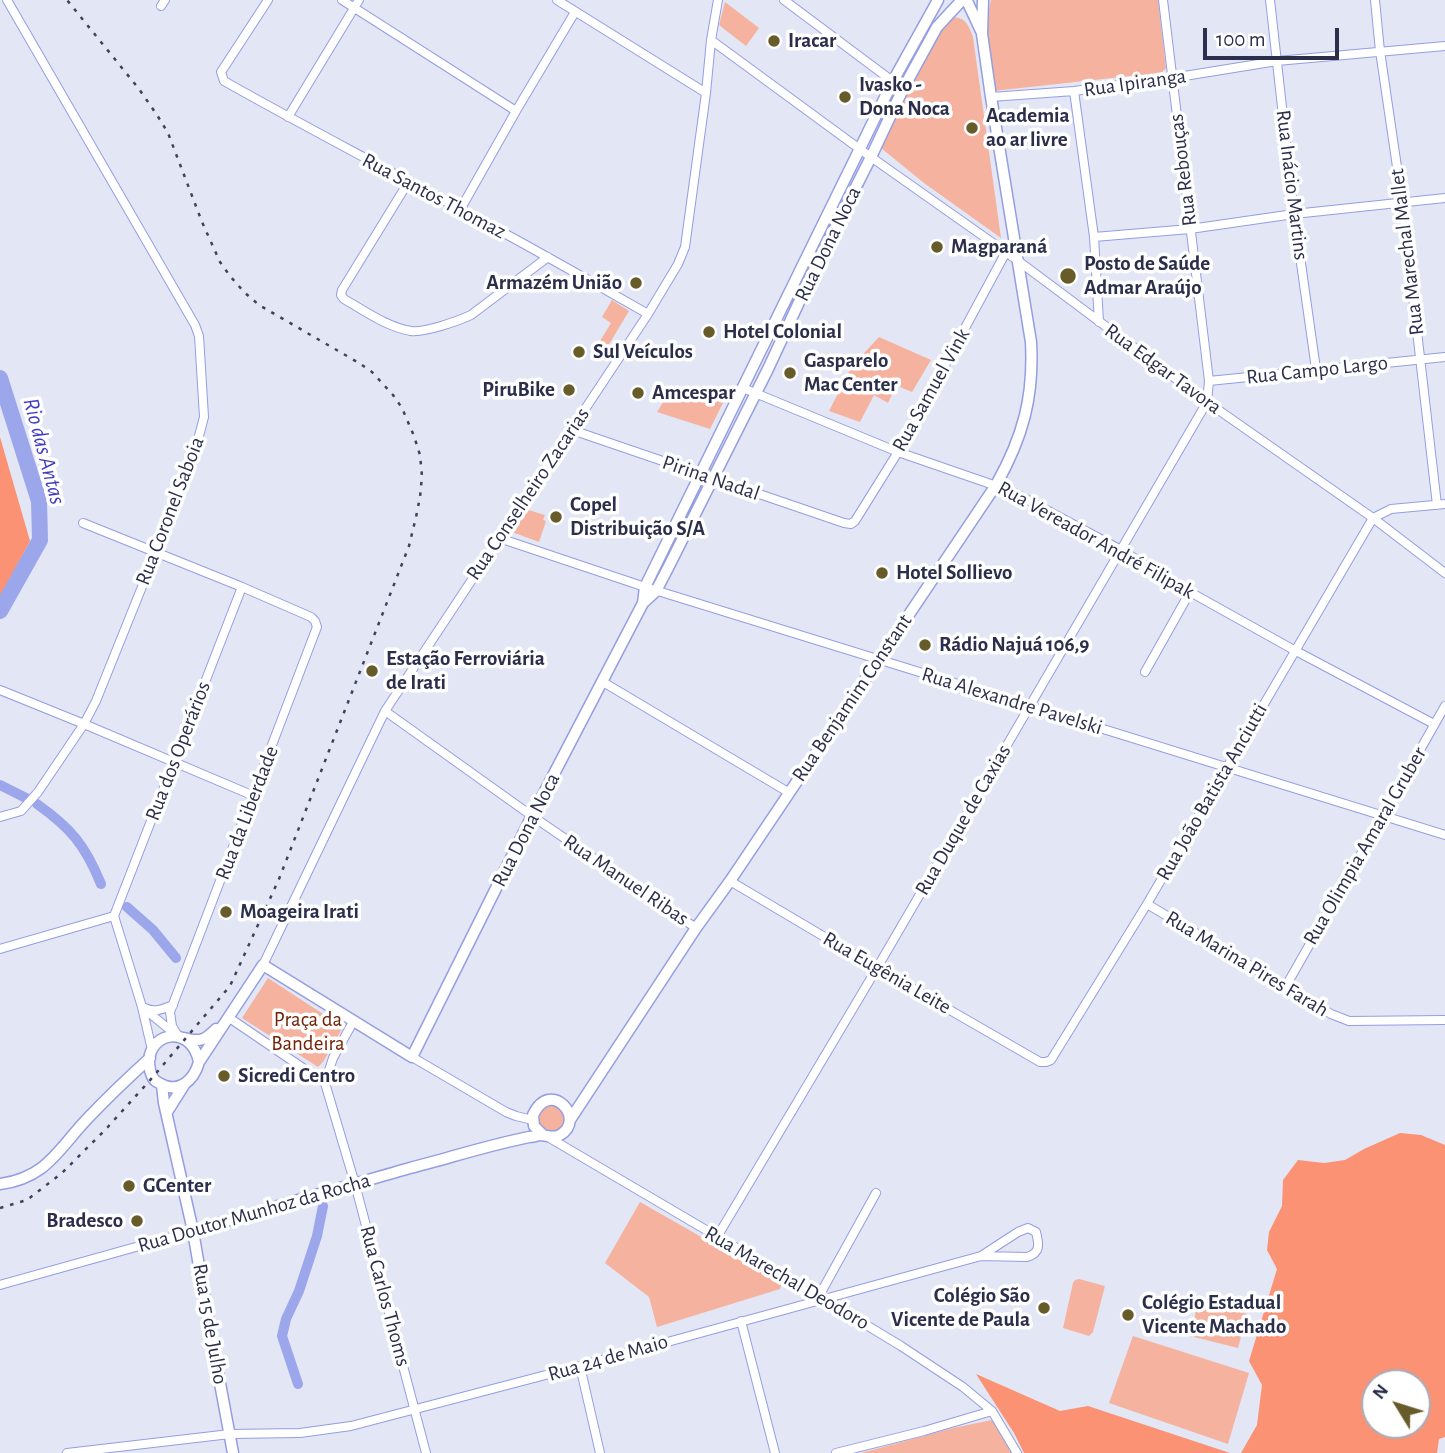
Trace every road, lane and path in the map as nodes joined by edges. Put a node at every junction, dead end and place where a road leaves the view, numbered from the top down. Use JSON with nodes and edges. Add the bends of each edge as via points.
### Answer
{"nodes":[{"id":1,"x":7,"y":0,"type":"edge"},
{"id":2,"x":268,"y":0,"type":"edge"},
{"id":3,"x":342,"y":0,"type":"edge"},
{"id":4,"x":557,"y":0,"type":"edge"},
{"id":5,"x":718,"y":0,"type":"edge"},
{"id":6,"x":784,"y":0,"type":"edge"},
{"id":7,"x":938,"y":0,"type":"edge"},
{"id":8,"x":965,"y":0,"type":"edge"},
{"id":9,"x":983,"y":0,"type":"edge"},
{"id":10,"x":1163,"y":0,"type":"edge"},
{"id":11,"x":1270,"y":0,"type":"edge"},
{"id":12,"x":1375,"y":0,"type":"edge"},
{"id":13,"x":357,"y":4,"type":"edge"},
{"id":14,"x":575,"y":12,"type":"junction"},
{"id":15,"x":949,"y":13,"type":"junction"},
{"id":16,"x":975,"y":20,"type":"junction"},
{"id":17,"x":982,"y":34,"type":"junction"},
{"id":18,"x":711,"y":40,"type":"junction"},
{"id":19,"x":1445,"y":46,"type":"edge"},
{"id":20,"x":1380,"y":51,"type":"junction"},
{"id":21,"x":1277,"y":61,"type":"junction"},
{"id":22,"x":1172,"y":78,"type":"junction"},
{"id":23,"x":893,"y":81,"type":"junction"},
{"id":24,"x":903,"y":89,"type":"junction"},
{"id":25,"x":1074,"y":91,"type":"junction"},
{"id":26,"x":706,"y":93,"type":"junction"},
{"id":27,"x":991,"y":97,"type":"junction"},
{"id":28,"x":516,"y":111,"type":"junction"},
{"id":29,"x":288,"y":117,"type":"junction"},
{"id":30,"x":861,"y":150,"type":"junction"},
{"id":31,"x":872,"y":157,"type":"junction"},
{"id":32,"x":409,"y":181,"type":"junction"},
{"id":33,"x":1445,"y":198,"type":"edge"},
{"id":34,"x":1402,"y":201,"type":"junction"},
{"id":35,"x":460,"y":209,"type":"junction"},
{"id":36,"x":1294,"y":214,"type":"junction"},
{"id":37,"x":1190,"y":229,"type":"junction"},
{"id":38,"x":1094,"y":237,"type":"junction"},
{"id":39,"x":1006,"y":253,"type":"junction"},
{"id":40,"x":548,"y":257,"type":"junction"},
{"id":41,"x":1017,"y":260,"type":"junction"},
{"id":42,"x":808,"y":269,"type":"junction"},
{"id":43,"x":648,"y":314,"type":"junction"},
{"id":44,"x":1099,"y":322,"type":"junction"},
{"id":45,"x":1445,"y":357,"type":"edge"},
{"id":46,"x":1419,"y":360,"type":"junction"},
{"id":47,"x":1316,"y":369,"type":"junction"},
{"id":48,"x":1209,"y":381,"type":"junction"},
{"id":49,"x":743,"y":388,"type":"junction"},
{"id":50,"x":755,"y":393,"type":"junction"},
{"id":51,"x":1207,"y":402,"type":"junction"},
{"id":52,"x":572,"y":430,"type":"junction"},
{"id":53,"x":898,"y":452,"type":"junction"},
{"id":54,"x":700,"y":475,"type":"junction"},
{"id":55,"x":712,"y":479,"type":"junction"},
{"id":56,"x":996,"y":485,"type":"junction"},
{"id":57,"x":1441,"y":504,"type":"edge"},
{"id":58,"x":1373,"y":518,"type":"junction"},
{"id":59,"x":83,"y":523,"type":"dead end"},
{"id":60,"x":850,"y":524,"type":"joint"},
{"id":61,"x":499,"y":538,"type":"junction"},
{"id":62,"x":1121,"y":550,"type":"junction"},
{"id":63,"x":156,"y":552,"type":"junction"},
{"id":64,"x":1445,"y":573,"type":"edge"},
{"id":65,"x":242,"y":587,"type":"junction"},
{"id":66,"x":651,"y":589,"type":"junction"},
{"id":67,"x":1190,"y":592,"type":"junction"},
{"id":68,"x":1294,"y":650,"type":"junction"},
{"id":69,"x":878,"y":660,"type":"junction"},
{"id":70,"x":1145,"y":672,"type":"dead end"},
{"id":71,"x":603,"y":682,"type":"junction"},
{"id":72,"x":0,"y":690,"type":"edge"},
{"id":73,"x":1030,"y":706,"type":"junction"},
{"id":74,"x":1445,"y":706,"type":"edge"},
{"id":75,"x":385,"y":711,"type":"junction"},
{"id":76,"x":84,"y":723,"type":"junction"},
{"id":77,"x":1434,"y":724,"type":"junction"},
{"id":78,"x":174,"y":761,"type":"junction"},
{"id":79,"x":1227,"y":767,"type":"junction"},
{"id":80,"x":788,"y":792,"type":"junction"},
{"id":81,"x":254,"y":796,"type":"junction"},
{"id":82,"x":532,"y":816,"type":"junction"},
{"id":83,"x":1383,"y":816,"type":"junction"},
{"id":84,"x":0,"y":817,"type":"edge"},
{"id":85,"x":1445,"y":835,"type":"edge"},
{"id":86,"x":730,"y":881,"type":"junction"},
{"id":87,"x":1147,"y":904,"type":"junction"},
{"id":88,"x":114,"y":916,"type":"junction"},
{"id":89,"x":696,"y":928,"type":"junction"},
{"id":90,"x":0,"y":948,"type":"edge"},
{"id":91,"x":263,"y":965,"type":"junction"},
{"id":92,"x":877,"y":968,"type":"junction"},
{"id":93,"x":1286,"y":986,"type":"junction"},
{"id":94,"x":173,"y":1005,"type":"junction"},
{"id":95,"x":142,"y":1007,"type":"junction"},
{"id":96,"x":228,"y":1017,"type":"junction"},
{"id":97,"x":1445,"y":1020,"type":"edge"},
{"id":98,"x":353,"y":1022,"type":"junction"},
{"id":99,"x":180,"y":1037,"type":"junction"},
{"id":100,"x":151,"y":1054,"type":"junction"},
{"id":101,"x":412,"y":1057,"type":"junction"},
{"id":102,"x":200,"y":1062,"type":"junction"},
{"id":103,"x":1046,"y":1062,"type":"joint"},
{"id":104,"x":157,"y":1082,"type":"junction"},
{"id":105,"x":325,"y":1083,"type":"junction"},
{"id":106,"x":184,"y":1085,"type":"junction"},
{"id":107,"x":592,"y":1086,"type":"junction"},
{"id":108,"x":119,"y":1087,"type":"junction"},
{"id":109,"x":563,"y":1104,"type":"junction"},
{"id":110,"x":167,"y":1112,"type":"junction"},
{"id":111,"x":570,"y":1120,"type":"junction"},
{"id":112,"x":534,"y":1123,"type":"junction"},
{"id":113,"x":565,"y":1131,"type":"junction"},
{"id":114,"x":545,"y":1136,"type":"junction"},
{"id":115,"x":508,"y":1141,"type":"junction"},
{"id":116,"x":570,"y":1149,"type":"junction"},
{"id":117,"x":0,"y":1184,"type":"edge"},
{"id":118,"x":355,"y":1184,"type":"junction"},
{"id":119,"x":876,"y":1194,"type":"dead end"},
{"id":120,"x":193,"y":1231,"type":"junction"},
{"id":121,"x":717,"y":1237,"type":"junction"},
{"id":122,"x":981,"y":1256,"type":"junction"},
{"id":123,"x":0,"y":1285,"type":"edge"},
{"id":124,"x":822,"y":1298,"type":"junction"},
{"id":125,"x":741,"y":1321,"type":"junction"},
{"id":126,"x":580,"y":1366,"type":"junction"},
{"id":127,"x":416,"y":1410,"type":"junction"},
{"id":128,"x":992,"y":1411,"type":"junction"},
{"id":129,"x":230,"y":1434,"type":"junction"},
{"id":130,"x":66,"y":1453,"type":"edge"},
{"id":131,"x":233,"y":1453,"type":"edge"},
{"id":132,"x":426,"y":1453,"type":"edge"},
{"id":133,"x":600,"y":1453,"type":"edge"},
{"id":134,"x":775,"y":1453,"type":"edge"},
{"id":135,"x":836,"y":1453,"type":"edge"},
{"id":136,"x":1017,"y":1453,"type":"edge"}],
"edges":[{"from":1,"to":63,"type":"street","name":"Rua Coronel Saboia","via":[[199,336],[204,417]]},
{"from":2,"to":29,"type":"street","name":"Rua Santos Thomaz","via":[[221,77]]},
{"from":3,"to":13,"type":"street"},
{"from":4,"to":14,"type":"street"},
{"from":5,"to":18,"type":"street","name":"Rua Conselheiro Zacarias"},
{"from":6,"to":23,"type":"street"},
{"from":7,"to":23,"type":"main road","name":"Rua Dona Noca"},
{"from":8,"to":15,"type":"main road","name":"Rua Dona Noca"},
{"from":8,"to":16,"type":"main road","name":"Rua Benjamim Constant"},
{"from":9,"to":17,"type":"main road","name":"Rua Benjamim Constant"},
{"from":10,"to":22,"type":"street","name":"Rua Rebouças"},
{"from":11,"to":21,"type":"street","name":"Rua Inácio Martins"},
{"from":12,"to":20,"type":"street","name":"Rua Marechal Mallet"},
{"from":13,"to":28,"type":"street"},
{"from":13,"to":29,"type":"street"},
{"from":14,"to":26,"type":"street"},
{"from":14,"to":28,"type":"street"},
{"from":15,"to":16,"type":"main road"},
{"from":15,"to":24,"type":"main road","name":"Rua Dona Noca"},
{"from":16,"to":17,"type":"main road","name":"Rua Benjamim Constant"},
{"from":17,"to":27,"type":"main road","name":"Rua Benjamim Constant"},
{"from":18,"to":26,"type":"street","name":"Rua Conselheiro Zacarias"},
{"from":18,"to":30,"type":"street","name":"Rua Edgar Tavora"},
{"from":19,"to":20,"type":"street","name":"Rua Ipiranga"},
{"from":20,"to":21,"type":"street","name":"Rua Ipiranga"},
{"from":20,"to":34,"type":"street","name":"Rua Marechal Mallet"},
{"from":21,"to":22,"type":"street","name":"Rua Ipiranga"},
{"from":21,"to":36,"type":"street","name":"Rua Inácio Martins"},
{"from":22,"to":25,"type":"street","name":"Rua Ipiranga"},
{"from":22,"to":37,"type":"street","name":"Rua Rebouças"},
{"from":23,"to":24,"type":"street"},
{"from":23,"to":30,"type":"main road","name":"Rua Dona Noca"},
{"from":24,"to":31,"type":"main road","name":"Rua Dona Noca"},
{"from":25,"to":27,"type":"street","name":"Rua Ipiranga"},
{"from":25,"to":38,"type":"street"},
{"from":26,"to":43,"type":"street","name":"Rua Conselheiro Zacarias","via":[[685,247]]},
{"from":27,"to":41,"type":"main road","name":"Rua Benjamim Constant"},
{"from":28,"to":35,"type":"street"},
{"from":29,"to":32,"type":"street","name":"Rua Santos Thomaz"},
{"from":30,"to":31,"type":"street","name":"Rua Edgar Tavora"},
{"from":30,"to":42,"type":"main road","name":"Rua Dona Noca"},
{"from":31,"to":39,"type":"street","name":"Rua Edgar Tavora"},
{"from":31,"to":42,"type":"main road","name":"Rua Dona Noca"},
{"from":32,"to":35,"type":"street","name":"Rua Santos Thomaz"},
{"from":32,"to":40,"type":"street","via":[[341,295],[387,323],[418,331],[458,321]]},
{"from":33,"to":34,"type":"street"},
{"from":34,"to":36,"type":"street"},
{"from":34,"to":46,"type":"street","name":"Rua Marechal Mallet"},
{"from":35,"to":40,"type":"street","name":"Rua Santos Thomaz"},
{"from":36,"to":37,"type":"street"},
{"from":36,"to":47,"type":"street","name":"Rua Inácio Martins"},
{"from":37,"to":38,"type":"street"},
{"from":37,"to":48,"type":"street","name":"Rua Rebouças"},
{"from":38,"to":44,"type":"street"},
{"from":39,"to":41,"type":"street","name":"Rua Edgar Tavora"},
{"from":39,"to":53,"type":"street","name":"Rua Samuel Vink"},
{"from":40,"to":43,"type":"street","name":"Rua Santos Thomaz"},
{"from":41,"to":44,"type":"street","name":"Rua Edgar Tavora"},
{"from":41,"to":56,"type":"main road","name":"Rua Benjamim Constant","via":[[1032,371],[1019,435]]},
{"from":42,"to":49,"type":"main road","name":"Rua Dona Noca"},
{"from":42,"to":50,"type":"main road","name":"Rua Dona Noca"},
{"from":43,"to":52,"type":"street","name":"Rua Conselheiro Zacarias"},
{"from":44,"to":51,"type":"street","name":"Rua Edgar Tavora"},
{"from":45,"to":46,"type":"street","name":"Rua Campo Largo"},
{"from":46,"to":47,"type":"street","name":"Rua Campo Largo"},
{"from":46,"to":57,"type":"street","name":"Rua Marechal Mallet"},
{"from":47,"to":48,"type":"street","name":"Rua Campo Largo"},
{"from":48,"to":51,"type":"street"},
{"from":49,"to":50,"type":"street","name":"Rua Vereador André Filipak"},
{"from":49,"to":54,"type":"main road","name":"Rua Dona Noca"},
{"from":50,"to":53,"type":"street","name":"Rua Vereador André Filipak"},
{"from":50,"to":55,"type":"main road","name":"Rua Dona Noca"},
{"from":51,"to":58,"type":"street","name":"Rua Edgar Tavora"},
{"from":51,"to":62,"type":"street","name":"Rua Duque de Caxias"},
{"from":52,"to":54,"type":"street","name":"Pirina Nadal"},
{"from":52,"to":61,"type":"street","name":"Rua Conselheiro Zacarias"},
{"from":53,"to":56,"type":"street","name":"Rua Vereador André Filipak"},
{"from":53,"to":60,"type":"street","name":"Rua Samuel Vink"},
{"from":54,"to":55,"type":"street","name":"Pirina Nadal"},
{"from":54,"to":66,"type":"main road","name":"Rua Dona Noca"},
{"from":55,"to":60,"type":"street","name":"Pirina Nadal"},
{"from":55,"to":66,"type":"main road","name":"Rua Dona Noca"},
{"from":56,"to":62,"type":"street","name":"Rua Vereador André Filipak"},
{"from":56,"to":69,"type":"main road","name":"Rua Benjamim Constant"},
{"from":57,"to":58,"type":"street","via":[[1391,509]]},
{"from":58,"to":64,"type":"street","name":"Rua Edgar Tavora"},
{"from":58,"to":68,"type":"street","name":"Rua João Batista Anciutti"},
{"from":59,"to":63,"type":"street"},
{"from":61,"to":66,"type":"street","name":"Rua Alexandre Pavelski"},
{"from":61,"to":75,"type":"street","name":"Rua Conselheiro Zacarias"},
{"from":62,"to":67,"type":"street","name":"Rua Vereador André Filipak"},
{"from":62,"to":73,"type":"street","name":"Rua Duque de Caxias"},
{"from":63,"to":65,"type":"street"},
{"from":63,"to":76,"type":"street","name":"Rua Coronel Saboia"},
{"from":65,"to":78,"type":"street","name":"Rua dos Operários"},
{"from":65,"to":81,"type":"street","name":"Rua da Liberdade","via":[[311,617],[317,627]]},
{"from":66,"to":69,"type":"street","name":"Rua Alexandre Pavelski"},
{"from":66,"to":71,"type":"main road","name":"Rua Dona Noca"},
{"from":67,"to":68,"type":"street","name":"Rua Vereador André Filipak"},
{"from":67,"to":70,"type":"street"},
{"from":68,"to":77,"type":"street","name":"Rua Vereador André Filipak"},
{"from":68,"to":79,"type":"street","name":"Rua João Batista Anciutti"},
{"from":69,"to":73,"type":"street","name":"Rua Alexandre Pavelski"},
{"from":69,"to":80,"type":"main road","name":"Rua Benjamim Constant"},
{"from":71,"to":80,"type":"street"},
{"from":71,"to":82,"type":"main road","name":"Rua Dona Noca"},
{"from":72,"to":76,"type":"street"},
{"from":73,"to":79,"type":"street","name":"Rua Alexandre Pavelski"},
{"from":73,"to":92,"type":"street","name":"Rua Duque de Caxias"},
{"from":74,"to":77,"type":"street","name":"Rua Olimpia Amaral Gruber"},
{"from":75,"to":82,"type":"street","name":"Rua Manuel Ribas"},
{"from":75,"to":91,"type":"street","name":"Rua Conselheiro Zacarias"},
{"from":76,"to":78,"type":"street"},
{"from":76,"to":84,"type":"street","name":"Rua Coronel Saboia","via":[[38,792],[21,811]]},
{"from":77,"to":83,"type":"street","name":"Rua Olimpia Amaral Gruber"},
{"from":78,"to":81,"type":"street"},
{"from":78,"to":88,"type":"street","name":"Rua dos Operários"},
{"from":79,"to":83,"type":"street","name":"Rua Alexandre Pavelski"},
{"from":79,"to":87,"type":"street","name":"Rua João Batista Anciutti"},
{"from":80,"to":86,"type":"main road","name":"Rua Benjamim Constant"},
{"from":81,"to":94,"type":"street","name":"Rua da Liberdade"},
{"from":82,"to":89,"type":"street","name":"Rua Manuel Ribas"},
{"from":82,"to":101,"type":"main road","name":"Rua Dona Noca"},
{"from":83,"to":85,"type":"street","name":"Rua Alexandre Pavelski"},
{"from":83,"to":93,"type":"street","name":"Rua Olimpia Amaral Gruber"},
{"from":86,"to":89,"type":"main road","name":"Rua Benjamim Constant"},
{"from":86,"to":92,"type":"street","name":"Rua Eugênia Leite"},
{"from":87,"to":93,"type":"street","name":"Rua Marina Pires Farah"},
{"from":87,"to":103,"type":"street","name":"Rua João Batista Anciutti"},
{"from":88,"to":90,"type":"street"},
{"from":88,"to":95,"type":"street"},
{"from":89,"to":107,"type":"main road","name":"Rua Benjamim Constant"},
{"from":91,"to":96,"type":"main road"},
{"from":91,"to":98,"type":"main road"},
{"from":92,"to":103,"type":"street","name":"Rua Eugênia Leite"},
{"from":92,"to":121,"type":"street","name":"Rua Duque de Caxias"},
{"from":93,"to":97,"type":"street","name":"Rua Marina Pires Farah","via":[[1349,1021]]},
{"from":94,"to":95,"type":"street","via":[[151,1011]]},
{"from":94,"to":99,"type":"street","via":[[170,1017]]},
{"from":95,"to":99,"type":"street"},
{"from":95,"to":100,"type":"street"},
{"from":96,"to":99,"type":"main road","via":[[202,1040]]},
{"from":96,"to":102,"type":"main road"},
{"from":96,"to":105,"type":"street"},
{"from":98,"to":101,"type":"main road"},
{"from":98,"to":105,"type":"street"},
{"from":99,"to":100,"type":"main road","via":[[163,1038]]},
{"from":99,"to":102,"type":"main road","via":[[189,1041]]},
{"from":100,"to":104,"type":"main road","via":[[149,1064]]},
{"from":100,"to":108,"type":"main road"},
{"from":101,"to":112,"type":"street","via":[[506,1112]]},
{"from":102,"to":106,"type":"main road"},
{"from":104,"to":106,"type":"main road","via":[[176,1088]]},
{"from":104,"to":108,"type":"main road","via":[[137,1081]]},
{"from":104,"to":110,"type":"main road","name":"Rua 15 de Julho"},
{"from":105,"to":118,"type":"street","name":"Rua Carlos Thoms"},
{"from":106,"to":110,"type":"main road"},
{"from":107,"to":109,"type":"main road","name":"Rua Benjamim Constant"},
{"from":107,"to":111,"type":"main road","name":"Rua Benjamim Constant"},
{"from":108,"to":117,"type":"main road","via":[[52,1159],[36,1172]]},
{"from":109,"to":111,"type":"main road"},
{"from":109,"to":112,"type":"main road","via":[[552,1100],[540,1104]]},
{"from":110,"to":120,"type":"main road","name":"Rua 15 de Julho"},
{"from":111,"to":113,"type":"main road"},
{"from":112,"to":114,"type":"main road"},
{"from":112,"to":115,"type":"main road","name":"Rua Doutor Munhoz da Rocha"},
{"from":113,"to":114,"type":"main road"},
{"from":113,"to":116,"type":"street"},
{"from":114,"to":115,"type":"main road","name":"Rua Doutor Munhoz da Rocha"},
{"from":114,"to":116,"type":"street","name":"Rua Marechal Deodoro"},
{"from":115,"to":118,"type":"main road","name":"Rua Doutor Munhoz da Rocha"},
{"from":116,"to":121,"type":"street","name":"Rua Marechal Deodoro"},
{"from":118,"to":120,"type":"main road","name":"Rua Doutor Munhoz da Rocha"},
{"from":118,"to":127,"type":"street","name":"Rua Carlos Thoms"},
{"from":119,"to":124,"type":"street"},
{"from":120,"to":123,"type":"street","name":"Rua Doutor Munhoz da Rocha"},
{"from":120,"to":129,"type":"main road","name":"Rua 15 de Julho"},
{"from":121,"to":124,"type":"street","name":"Rua Marechal Deodoro"},
{"from":122,"to":122,"type":"street","name":"Rua 24 de Maio","via":[[1034,1255],[1039,1243],[1036,1232],[1028,1228],[1018,1232]]},
{"from":122,"to":124,"type":"street","name":"Rua 24 de Maio"},
{"from":124,"to":125,"type":"street","name":"Rua 24 de Maio"},
{"from":124,"to":128,"type":"street","name":"Rua Marechal Deodoro","via":[[963,1387]]},
{"from":125,"to":126,"type":"street","name":"Rua 24 de Maio"},
{"from":125,"to":134,"type":"street"},
{"from":126,"to":127,"type":"street","name":"Rua 24 de Maio"},
{"from":126,"to":133,"type":"street"},
{"from":127,"to":129,"type":"street","name":"Rua 24 de Maio","via":[[300,1433]]},
{"from":127,"to":132,"type":"street","name":"Rua Carlos Thoms"},
{"from":128,"to":135,"type":"street"},
{"from":128,"to":136,"type":"street","name":"Rua Marechal Deodoro"},
{"from":129,"to":130,"type":"street","name":"Rua 24 de Maio"},
{"from":129,"to":131,"type":"main road","name":"Rua 15 de Julho"}]}
